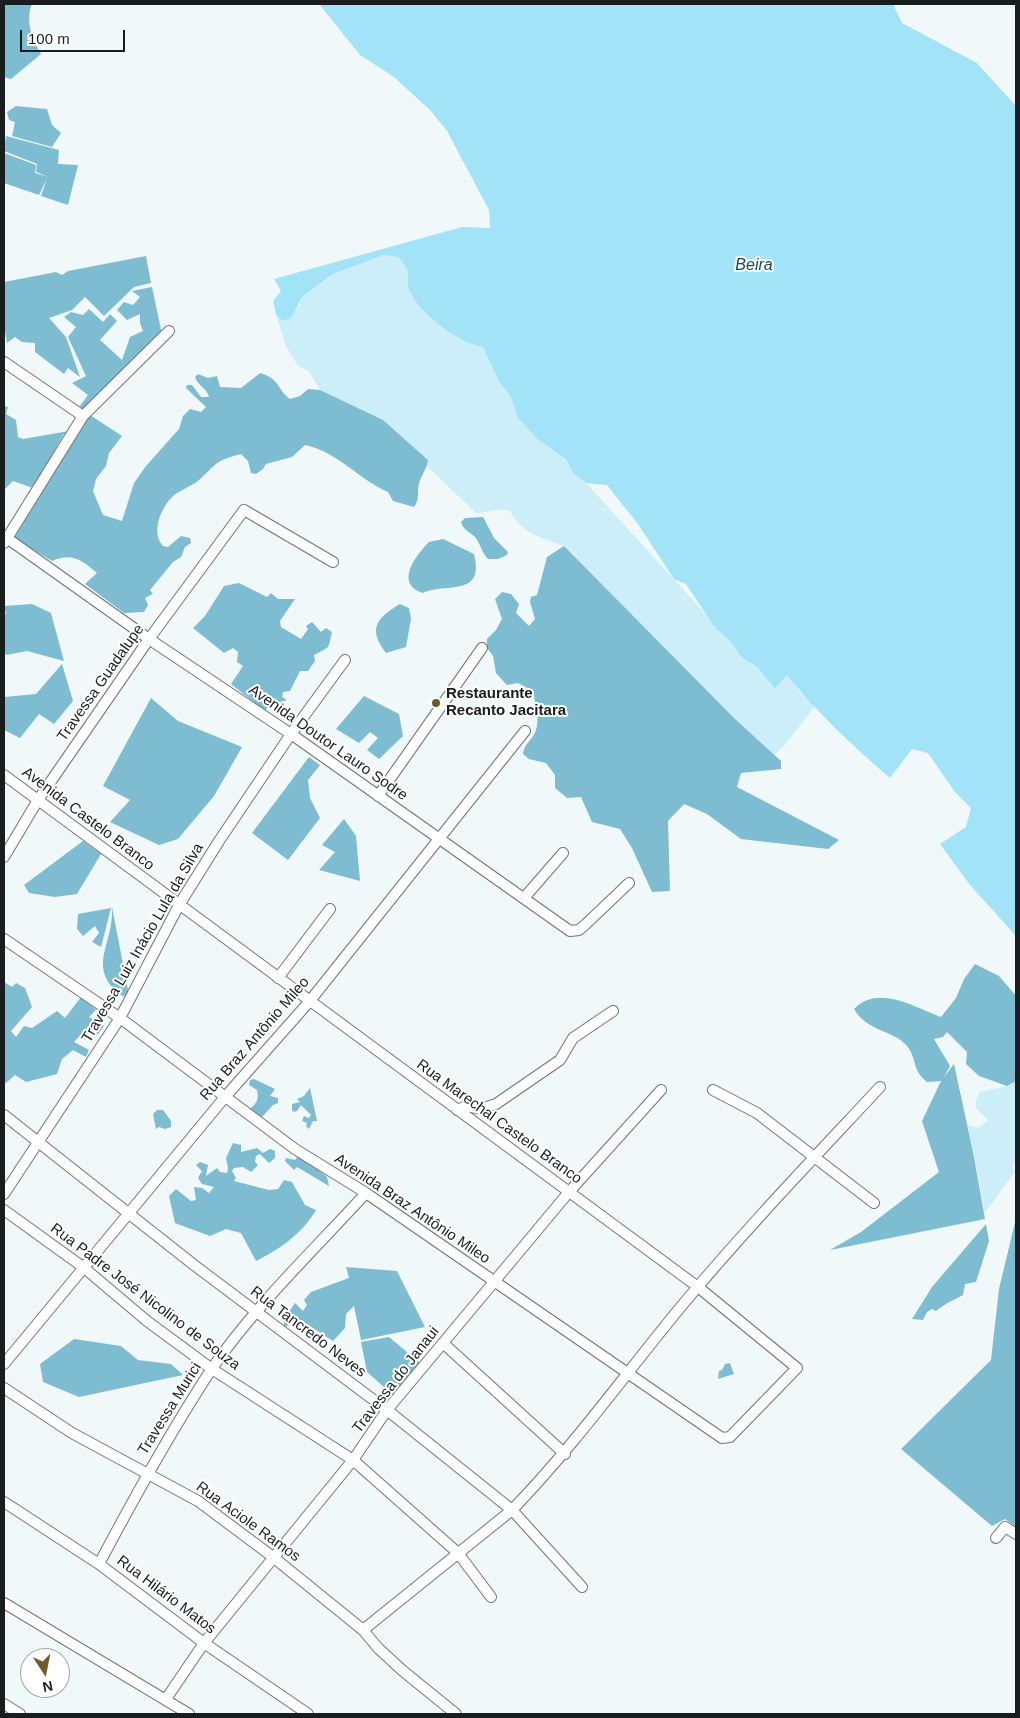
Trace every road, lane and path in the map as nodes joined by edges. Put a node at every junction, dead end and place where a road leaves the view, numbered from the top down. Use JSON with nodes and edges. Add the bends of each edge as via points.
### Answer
{"nodes":[{"id":1,"x":169,"y":331,"type":"dead end"},
{"id":2,"x":4,"y":362,"type":"edge"},
{"id":3,"x":83,"y":416,"type":"junction"},
{"id":4,"x":5,"y":540,"type":"edge"},
{"id":5,"x":333,"y":562,"type":"dead end"},
{"id":6,"x":149,"y":639,"type":"junction"},
{"id":7,"x":482,"y":648,"type":"dead end"},
{"id":8,"x":345,"y":660,"type":"dead end"},
{"id":9,"x":525,"y":730,"type":"dead end"},
{"id":10,"x":291,"y":734,"type":"junction"},
{"id":11,"x":4,"y":775,"type":"edge"},
{"id":12,"x":378,"y":796,"type":"junction"},
{"id":13,"x":38,"y":800,"type":"junction"},
{"id":14,"x":438,"y":838,"type":"junction"},
{"id":15,"x":563,"y":853,"type":"dead end"},
{"id":16,"x":4,"y":857,"type":"edge"},
{"id":17,"x":629,"y":883,"type":"dead end"},
{"id":18,"x":524,"y":898,"type":"junction"},
{"id":19,"x":179,"y":905,"type":"junction"},
{"id":20,"x":330,"y":908,"type":"dead end"},
{"id":21,"x":4,"y":939,"type":"edge"},
{"id":22,"x":278,"y":978,"type":"junction"},
{"id":23,"x":309,"y":1002,"type":"junction"},
{"id":24,"x":613,"y":1011,"type":"dead end"},
{"id":25,"x":120,"y":1018,"type":"junction"},
{"id":26,"x":880,"y":1087,"type":"dead end"},
{"id":27,"x":661,"y":1090,"type":"dead end"},
{"id":28,"x":713,"y":1090,"type":"dead end"},
{"id":29,"x":225,"y":1097,"type":"junction"},
{"id":30,"x":457,"y":1110,"type":"junction"},
{"id":31,"x":4,"y":1115,"type":"edge"},
{"id":32,"x":38,"y":1142,"type":"junction"},
{"id":33,"x":814,"y":1158,"type":"junction"},
{"id":34,"x":569,"y":1192,"type":"junction"},
{"id":35,"x":366,"y":1193,"type":"junction"},
{"id":36,"x":4,"y":1194,"type":"edge"},
{"id":37,"x":874,"y":1203,"type":"dead end"},
{"id":38,"x":4,"y":1210,"type":"edge"},
{"id":39,"x":129,"y":1214,"type":"junction"},
{"id":40,"x":84,"y":1267,"type":"junction"},
{"id":41,"x":494,"y":1282,"type":"junction"},
{"id":42,"x":698,"y":1287,"type":"junction"},
{"id":43,"x":257,"y":1312,"type":"junction"},
{"id":44,"x":443,"y":1343,"type":"junction"},
{"id":45,"x":4,"y":1364,"type":"edge"},
{"id":46,"x":797,"y":1368,"type":"joint"},
{"id":47,"x":212,"y":1369,"type":"junction"},
{"id":48,"x":628,"y":1372,"type":"junction"},
{"id":49,"x":4,"y":1388,"type":"edge"},
{"id":50,"x":387,"y":1410,"type":"junction"},
{"id":51,"x":564,"y":1454,"type":"junction"},
{"id":52,"x":353,"y":1460,"type":"junction"},
{"id":53,"x":148,"y":1474,"type":"junction"},
{"id":54,"x":4,"y":1502,"type":"edge"},
{"id":55,"x":512,"y":1510,"type":"junction"},
{"id":56,"x":1016,"y":1534,"type":"edge"},
{"id":57,"x":996,"y":1538,"type":"dead end"},
{"id":58,"x":458,"y":1553,"type":"junction"},
{"id":59,"x":273,"y":1557,"type":"junction"},
{"id":60,"x":99,"y":1564,"type":"junction"},
{"id":61,"x":582,"y":1587,"type":"dead end"},
{"id":62,"x":491,"y":1598,"type":"dead end"},
{"id":63,"x":4,"y":1602,"type":"edge"},
{"id":64,"x":363,"y":1630,"type":"junction"},
{"id":65,"x":204,"y":1643,"type":"junction"},
{"id":66,"x":166,"y":1699,"type":"junction"},
{"id":67,"x":4,"y":1704,"type":"edge"},
{"id":68,"x":20,"y":1714,"type":"edge"},
{"id":69,"x":188,"y":1714,"type":"edge"},
{"id":70,"x":308,"y":1714,"type":"edge"},
{"id":71,"x":456,"y":1714,"type":"edge"}],
"edges":[{"from":1,"to":3,"type":"street"},
{"from":2,"to":3,"type":"street"},
{"from":3,"to":4,"type":"street"},
{"from":4,"to":6,"type":"street","name":"Avenida Doutor Lauro Sodre"},
{"from":5,"to":6,"type":"street","name":"Travessa Guadalupe","via":[[244,510]]},
{"from":6,"to":10,"type":"street","name":"Avenida Doutor Lauro Sodre"},
{"from":6,"to":13,"type":"street","name":"Travessa Guadalupe"},
{"from":7,"to":12,"type":"street"},
{"from":8,"to":10,"type":"street","name":"Travessa Luiz Inácio Lula da Silva"},
{"from":9,"to":14,"type":"street","name":"Rua Braz Antônio Mileo"},
{"from":10,"to":12,"type":"street","name":"Avenida Doutor Lauro Sodre"},
{"from":10,"to":19,"type":"street","name":"Travessa Luiz Inácio Lula da Silva"},
{"from":11,"to":13,"type":"street","name":"Avenida Castelo Branco"},
{"from":12,"to":14,"type":"street","name":"Avenida Doutor Lauro Sodre"},
{"from":13,"to":16,"type":"street","name":"Travessa Guadalupe"},
{"from":13,"to":19,"type":"street","name":"Avenida Castelo Branco"},
{"from":14,"to":18,"type":"street","name":"Avenida Doutor Lauro Sodre"},
{"from":14,"to":23,"type":"street","name":"Rua Braz Antônio Mileo"},
{"from":15,"to":18,"type":"street"},
{"from":17,"to":18,"type":"street","name":"Avenida Doutor Lauro Sodre","via":[[574,932]]},
{"from":19,"to":22,"type":"street","name":"Rua Marechal Castelo Branco"},
{"from":19,"to":25,"type":"street","name":"Travessa Luiz Inácio Lula da Silva"},
{"from":20,"to":22,"type":"street"},
{"from":21,"to":25,"type":"street","name":"Avenida Braz Antônio Mileo"},
{"from":22,"to":23,"type":"street","name":"Rua Marechal Castelo Branco"},
{"from":23,"to":29,"type":"street","name":"Rua Braz Antônio Mileo"},
{"from":23,"to":30,"type":"street","name":"Rua Marechal Castelo Branco"},
{"from":24,"to":30,"type":"street","via":[[573,1038],[560,1060],[496,1104],[481,1109],[467,1106]]},
{"from":25,"to":29,"type":"street","name":"Avenida Braz Antônio Mileo"},
{"from":25,"to":32,"type":"street","name":"Travessa Luiz Inácio Lula da Silva"},
{"from":26,"to":33,"type":"street"},
{"from":27,"to":34,"type":"street","name":"Travessa do Janaui"},
{"from":28,"to":33,"type":"street","via":[[757,1113]]},
{"from":29,"to":35,"type":"street","name":"Avenida Braz Antônio Mileo","via":[[310,1160]]},
{"from":29,"to":39,"type":"street","name":"Rua Braz Antônio Mileo"},
{"from":30,"to":34,"type":"street","name":"Rua Marechal Castelo Branco"},
{"from":31,"to":32,"type":"street","name":"Rua Tancredo Neves"},
{"from":32,"to":36,"type":"street","name":"Travessa Luiz Inácio Lula da Silva"},
{"from":32,"to":39,"type":"street","name":"Rua Tancredo Neves"},
{"from":33,"to":37,"type":"street"},
{"from":33,"to":42,"type":"street"},
{"from":34,"to":41,"type":"street","name":"Travessa do Janaui"},
{"from":34,"to":42,"type":"street","name":"Rua Marechal Castelo Branco"},
{"from":35,"to":41,"type":"street","name":"Avenida Braz Antônio Mileo"},
{"from":35,"to":43,"type":"street","name":"Travessa Murici"},
{"from":38,"to":40,"type":"street","name":"Rua Padre José Nicolino de Souza"},
{"from":39,"to":40,"type":"street","name":"Rua Braz Antônio Mileo"},
{"from":39,"to":43,"type":"street","name":"Rua Tancredo Neves"},
{"from":40,"to":45,"type":"street","name":"Rua Braz Antônio Mileo"},
{"from":40,"to":47,"type":"street","name":"Rua Padre José Nicolino de Souza","via":[[147,1321]]},
{"from":41,"to":44,"type":"street","name":"Travessa do Janaui"},
{"from":41,"to":48,"type":"street","name":"Avenida Braz Antônio Mileo"},
{"from":42,"to":46,"type":"street","name":"Rua Marechal Castelo Branco"},
{"from":42,"to":48,"type":"street"},
{"from":43,"to":47,"type":"street","name":"Travessa Murici"},
{"from":43,"to":50,"type":"street","name":"Rua Tancredo Neves"},
{"from":44,"to":50,"type":"street","name":"Travessa do Janaui"},
{"from":44,"to":51,"type":"street"},
{"from":46,"to":48,"type":"street","name":"Avenida Braz Antônio Mileo","via":[[730,1437],[724,1439]]},
{"from":47,"to":52,"type":"street","name":"Rua Padre José Nicolino de Souza"},
{"from":47,"to":53,"type":"street","name":"Travessa Murici"},
{"from":48,"to":51,"type":"street"},
{"from":49,"to":53,"type":"street","name":"Rua Aciole Ramos","via":[[72,1433]]},
{"from":50,"to":52,"type":"street","name":"Travessa do Janaui"},
{"from":50,"to":55,"type":"street","name":"Rua Tancredo Neves"},
{"from":51,"to":55,"type":"street"},
{"from":52,"to":58,"type":"street","name":"Rua Padre José Nicolino de Souza"},
{"from":52,"to":59,"type":"street","name":"Travessa do Janaui"},
{"from":53,"to":59,"type":"street","name":"Rua Aciole Ramos","via":[[198,1501]]},
{"from":53,"to":60,"type":"street","name":"Travessa Murici"},
{"from":54,"to":60,"type":"street","name":"Rua Hilário Matos"},
{"from":55,"to":58,"type":"street"},
{"from":55,"to":61,"type":"street","name":"Rua Tancredo Neves"},
{"from":56,"to":57,"type":"street","via":[[1004,1527]]},
{"from":58,"to":62,"type":"street","name":"Rua Padre José Nicolino de Souza"},
{"from":58,"to":64,"type":"street"},
{"from":59,"to":64,"type":"street","name":"Rua Aciole Ramos"},
{"from":59,"to":65,"type":"street","name":"Travessa do Janaui"},
{"from":60,"to":65,"type":"street","name":"Rua Hilário Matos"},
{"from":63,"to":66,"type":"street"},
{"from":64,"to":71,"type":"street","name":"Rua Aciole Ramos","via":[[403,1671]]},
{"from":65,"to":66,"type":"street","name":"Travessa do Janaui"},
{"from":65,"to":70,"type":"street","name":"Rua Hilário Matos"},
{"from":66,"to":69,"type":"street"},
{"from":67,"to":68,"type":"street"}]}
